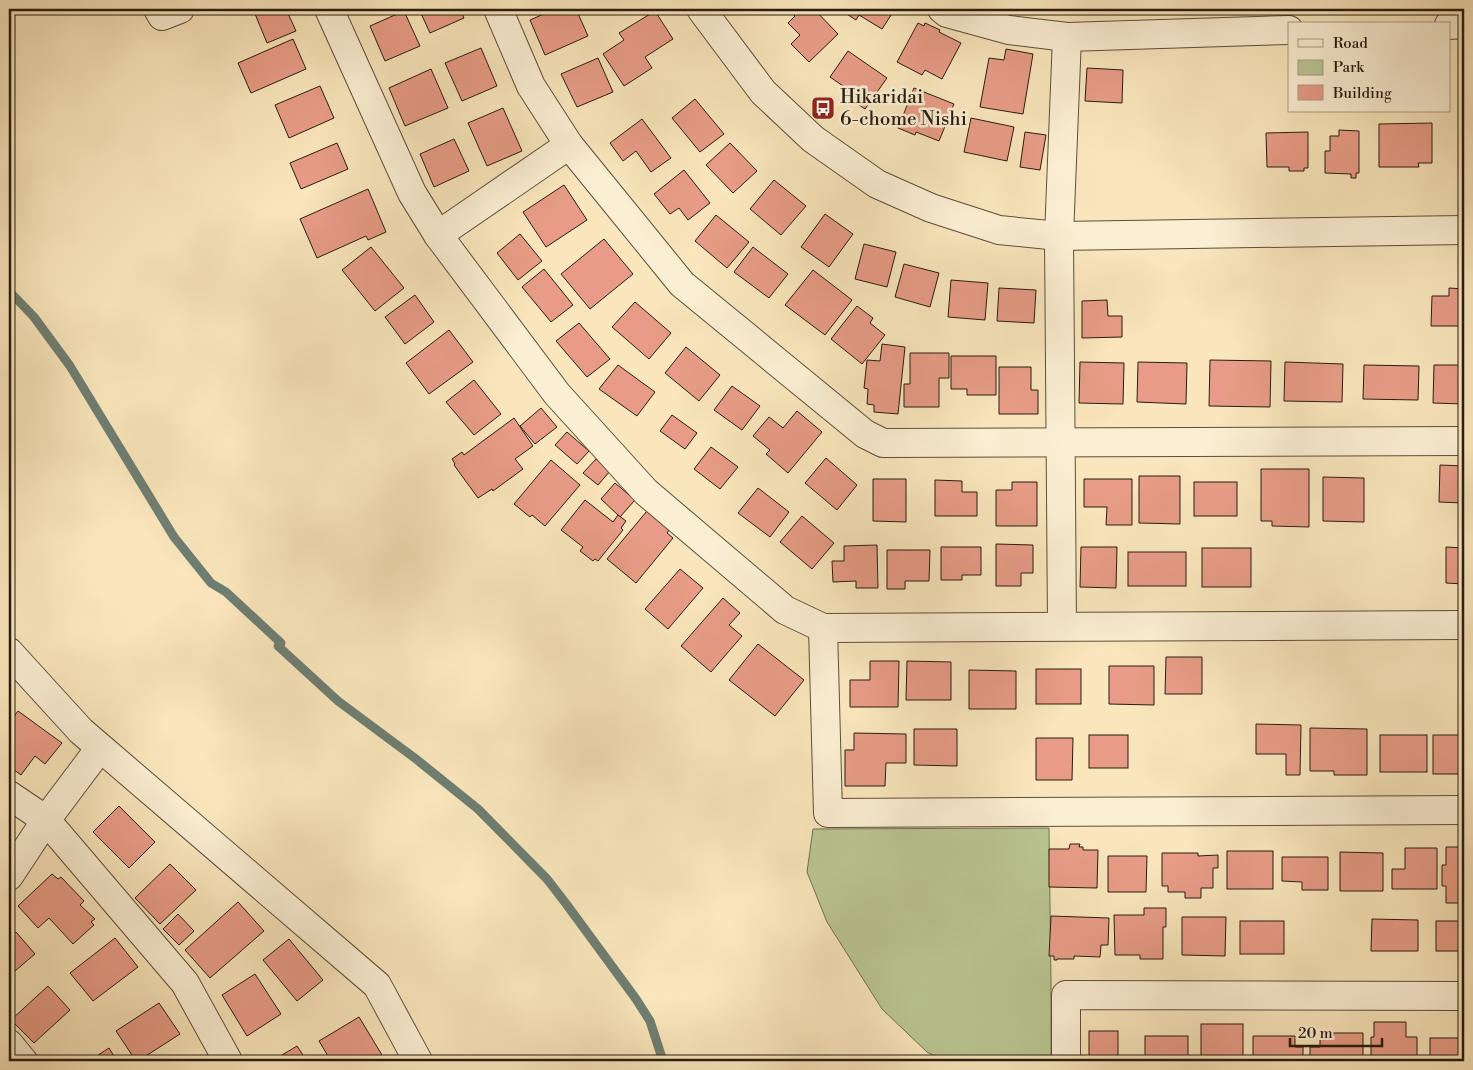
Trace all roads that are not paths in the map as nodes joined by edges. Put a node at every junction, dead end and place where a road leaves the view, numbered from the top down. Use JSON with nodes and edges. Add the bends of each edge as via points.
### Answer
{"nodes":[{"id":1,"x":158,"y":9,"type":"edge"},
{"id":2,"x":180,"y":9,"type":"edge"},
{"id":3,"x":329,"y":9,"type":"edge"},
{"id":4,"x":498,"y":9,"type":"edge"},
{"id":5,"x":702,"y":9,"type":"edge"},
{"id":6,"x":942,"y":9,"type":"edge"},
{"id":7,"x":1464,"y":24,"type":"edge"},
{"id":8,"x":1450,"y":25,"type":"edge"},
{"id":9,"x":1288,"y":30,"type":"edge"},
{"id":10,"x":1067,"y":37,"type":"junction"},
{"id":11,"x":569,"y":145,"type":"junction"},
{"id":12,"x":1464,"y":230,"type":"edge"},
{"id":13,"x":438,"y":236,"type":"junction"},
{"id":14,"x":1059,"y":236,"type":"junction"},
{"id":15,"x":1464,"y":440,"type":"edge"},
{"id":16,"x":1061,"y":442,"type":"junction"},
{"id":17,"x":1464,"y":625,"type":"edge"},
{"id":18,"x":1062,"y":626,"type":"junction"},
{"id":19,"x":823,"y":628,"type":"junction"},
{"id":20,"x":9,"y":652,"type":"edge"},
{"id":21,"x":100,"y":748,"type":"junction"},
{"id":22,"x":9,"y":795,"type":"edge"},
{"id":23,"x":1464,"y":810,"type":"edge"},
{"id":24,"x":46,"y":820,"type":"junction"},
{"id":25,"x":9,"y":876,"type":"edge"},
{"id":26,"x":1464,"y":996,"type":"edge"},
{"id":27,"x":9,"y":1044,"type":"edge"},
{"id":28,"x":23,"y":1061,"type":"edge"},
{"id":29,"x":228,"y":1061,"type":"edge"},
{"id":30,"x":418,"y":1061,"type":"edge"},
{"id":31,"x":1066,"y":1061,"type":"edge"}],
"edges":[{"from":1,"to":2,"type":"street","via":[[162,16]]},
{"from":3,"to":13,"type":"street","via":[[412,194]]},
{"from":4,"to":11,"type":"street","via":[[531,86]]},
{"from":5,"to":14,"type":"street","via":[[763,92],[812,139],[877,184],[931,208],[999,230]]},
{"from":6,"to":10,"type":"street","via":[[1009,30]]},
{"from":7,"to":8,"type":"street"},
{"from":9,"to":10,"type":"street"},
{"from":10,"to":14,"type":"street"},
{"from":11,"to":13,"type":"street"},
{"from":11,"to":16,"type":"street","via":[[682,284],[865,434],[883,443]]},
{"from":12,"to":14,"type":"street"},
{"from":13,"to":19,"type":"street","via":[[557,394],[646,492],[785,610]]},
{"from":14,"to":16,"type":"street"},
{"from":15,"to":16,"type":"street"},
{"from":16,"to":18,"type":"street"},
{"from":17,"to":18,"type":"street"},
{"from":18,"to":19,"type":"street"},
{"from":19,"to":23,"type":"street","via":[[828,813]]},
{"from":20,"to":21,"type":"street"},
{"from":21,"to":24,"type":"street"},
{"from":21,"to":30,"type":"street","via":[[377,985]]},
{"from":22,"to":24,"type":"street"},
{"from":24,"to":25,"type":"street"},
{"from":24,"to":29,"type":"street","via":[[185,983]]},
{"from":26,"to":31,"type":"street","via":[[1066,995]]},
{"from":27,"to":28,"type":"street"}]}
